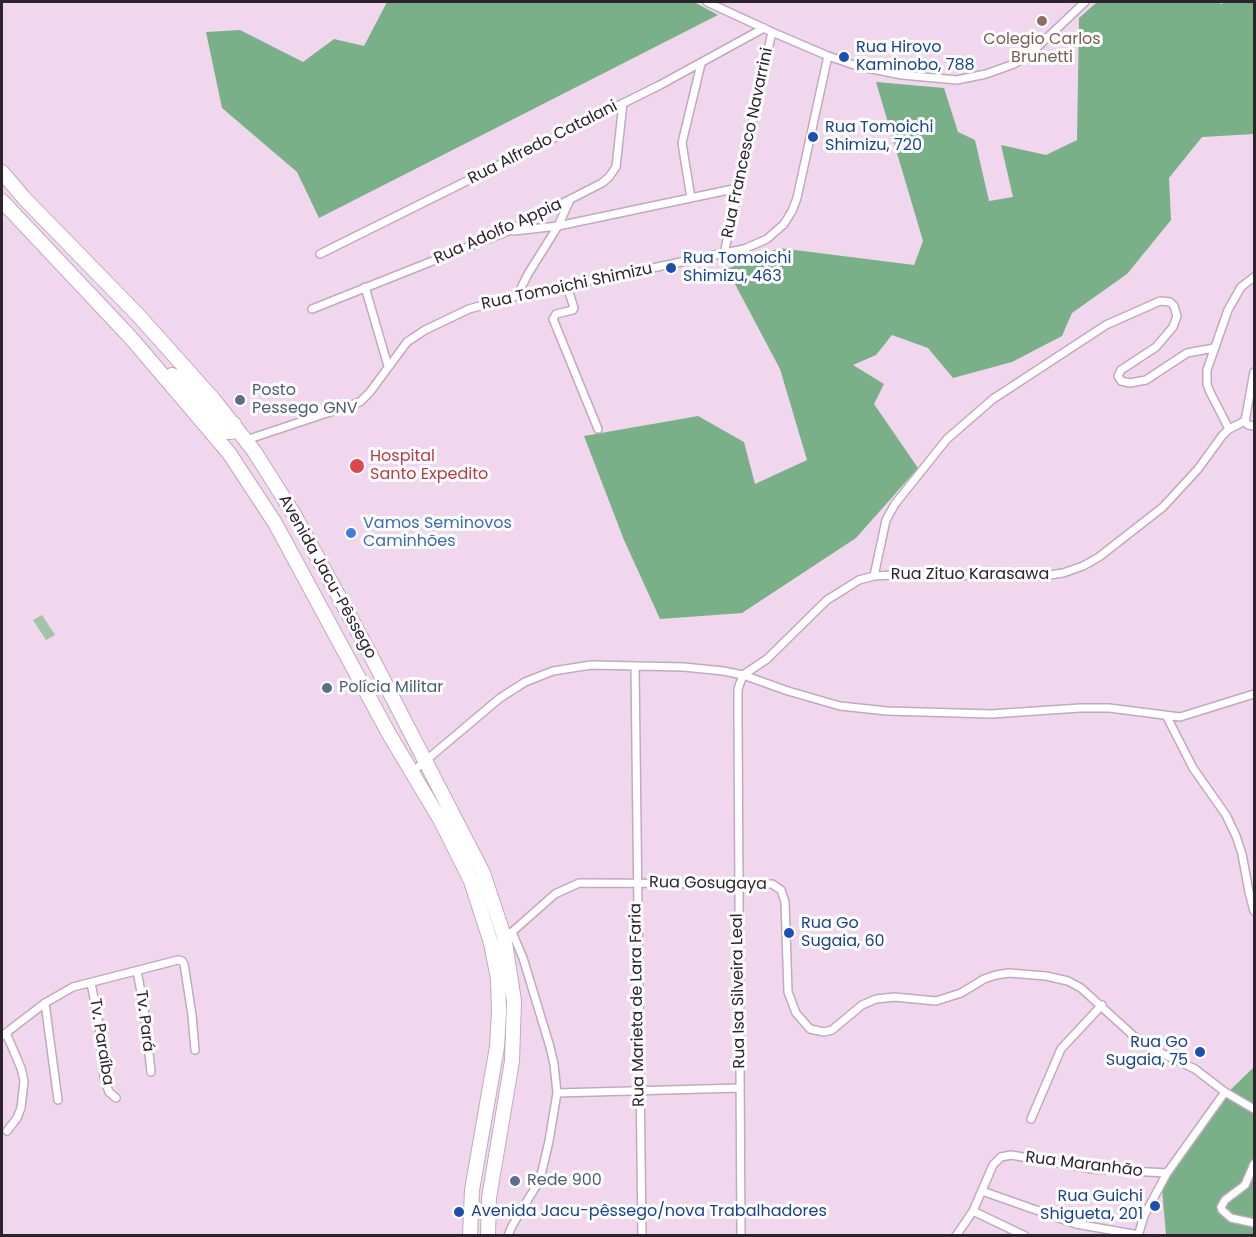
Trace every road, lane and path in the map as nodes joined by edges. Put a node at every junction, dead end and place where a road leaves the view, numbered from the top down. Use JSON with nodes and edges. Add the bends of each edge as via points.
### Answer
{"nodes":[{"id":1,"x":707,"y":2,"type":"edge"},
{"id":2,"x":1085,"y":2,"type":"edge"},
{"id":3,"x":765,"y":28,"type":"junction"},
{"id":4,"x":772,"y":32,"type":"junction"},
{"id":5,"x":828,"y":56,"type":"junction"},
{"id":6,"x":701,"y":64,"type":"junction"},
{"id":7,"x":623,"y":103,"type":"junction"},
{"id":8,"x":2,"y":172,"type":"edge"},
{"id":9,"x":738,"y":188,"type":"junction"},
{"id":10,"x":691,"y":198,"type":"junction"},
{"id":11,"x":570,"y":200,"type":"junction"},
{"id":12,"x":2,"y":201,"type":"edge"},
{"id":13,"x":558,"y":226,"type":"junction"},
{"id":14,"x":508,"y":231,"type":"junction"},
{"id":15,"x":320,"y":254,"type":"dead end"},
{"id":16,"x":724,"y":254,"type":"junction"},
{"id":17,"x":1254,"y":277,"type":"edge"},
{"id":18,"x":567,"y":286,"type":"junction"},
{"id":19,"x":365,"y":287,"type":"junction"},
{"id":20,"x":517,"y":296,"type":"junction"},
{"id":21,"x":312,"y":309,"type":"dead end"},
{"id":22,"x":1214,"y":348,"type":"junction"},
{"id":23,"x":140,"y":349,"type":"junction"},
{"id":24,"x":388,"y":366,"type":"junction"},
{"id":25,"x":1254,"y":372,"type":"edge"},
{"id":26,"x":172,"y":375,"type":"junction"},
{"id":27,"x":1246,"y":422,"type":"junction"},
{"id":28,"x":234,"y":424,"type":"junction"},
{"id":29,"x":1254,"y":426,"type":"edge"},
{"id":30,"x":598,"y":429,"type":"dead end"},
{"id":31,"x":1229,"y":429,"type":"junction"},
{"id":32,"x":246,"y":440,"type":"junction"},
{"id":33,"x":244,"y":472,"type":"junction"},
{"id":34,"x":308,"y":538,"type":"junction"},
{"id":35,"x":874,"y":576,"type":"junction"},
{"id":36,"x":635,"y":666,"type":"junction"},
{"id":37,"x":742,"y":675,"type":"junction"},
{"id":38,"x":362,"y":684,"type":"junction"},
{"id":39,"x":1254,"y":694,"type":"edge"},
{"id":40,"x":1167,"y":717,"type":"junction"},
{"id":41,"x":426,"y":761,"type":"junction"},
{"id":42,"x":411,"y":773,"type":"junction"},
{"id":43,"x":421,"y":789,"type":"junction"},
{"id":44,"x":464,"y":835,"type":"junction"},
{"id":45,"x":636,"y":882,"type":"junction"},
{"id":46,"x":738,"y":883,"type":"junction"},
{"id":47,"x":1254,"y":911,"type":"edge"},
{"id":48,"x":508,"y":934,"type":"junction"},
{"id":49,"x":137,"y":970,"type":"junction"},
{"id":50,"x":91,"y":983,"type":"junction"},
{"id":51,"x":45,"y":1003,"type":"junction"},
{"id":52,"x":1102,"y":1005,"type":"junction"},
{"id":53,"x":4,"y":1034,"type":"edge"},
{"id":54,"x":195,"y":1050,"type":"dead end"},
{"id":55,"x":151,"y":1072,"type":"dead end"},
{"id":56,"x":740,"y":1088,"type":"junction"},
{"id":57,"x":639,"y":1090,"type":"junction"},
{"id":58,"x":557,"y":1092,"type":"junction"},
{"id":59,"x":1225,"y":1092,"type":"junction"},
{"id":60,"x":116,"y":1098,"type":"dead end"},
{"id":61,"x":58,"y":1100,"type":"dead end"},
{"id":62,"x":1254,"y":1109,"type":"edge"},
{"id":63,"x":1031,"y":1119,"type":"dead end"},
{"id":64,"x":7,"y":1131,"type":"dead end"},
{"id":65,"x":1254,"y":1164,"type":"edge"},
{"id":66,"x":1167,"y":1173,"type":"junction"},
{"id":67,"x":982,"y":1191,"type":"junction"},
{"id":68,"x":973,"y":1211,"type":"junction"},
{"id":69,"x":1254,"y":1222,"type":"edge"},
{"id":70,"x":959,"y":1232,"type":"edge"},
{"id":71,"x":1138,"y":1235,"type":"edge"},
{"id":72,"x":470,"y":1236,"type":"edge"},
{"id":73,"x":488,"y":1236,"type":"edge"},
{"id":74,"x":508,"y":1236,"type":"edge"},
{"id":75,"x":642,"y":1236,"type":"edge"},
{"id":76,"x":741,"y":1236,"type":"edge"},
{"id":77,"x":968,"y":1236,"type":"edge"},
{"id":78,"x":1025,"y":1236,"type":"edge"}],
"edges":[{"from":1,"to":3,"type":"street"},
{"from":2,"to":5,"type":"street","via":[[1030,54],[973,78],[946,80],[902,75]]},
{"from":3,"to":4,"type":"street"},
{"from":3,"to":6,"type":"street","name":"Rua Alfredo Catalani"},
{"from":4,"to":5,"type":"street"},
{"from":4,"to":9,"type":"street","name":"Rua Francesco Navarrini"},
{"from":5,"to":16,"type":"street","name":"Rua Tomoichi Shimizu","via":[[792,211],[767,239],[751,248]]},
{"from":6,"to":7,"type":"street","name":"Rua Alfredo Catalani"},
{"from":6,"to":10,"type":"street","via":[[682,142]]},
{"from":7,"to":11,"type":"street","name":"Rua Adolfo Appia","via":[[616,167],[602,183]]},
{"from":7,"to":15,"type":"street","name":"Rua Alfredo Catalani"},
{"from":8,"to":28,"type":"highway","name":"Avenida Jacu-Pêssego","via":[[116,291]]},
{"from":9,"to":10,"type":"street"},
{"from":9,"to":16,"type":"street","name":"Rua Francesco Navarrini"},
{"from":10,"to":13,"type":"street"},
{"from":11,"to":13,"type":"street"},
{"from":11,"to":14,"type":"street","name":"Rua Adolfo Appia"},
{"from":12,"to":23,"type":"highway","name":"Avenida Jacu-Pêssego"},
{"from":13,"to":14,"type":"street"},
{"from":13,"to":20,"type":"street"},
{"from":14,"to":19,"type":"street","name":"Rua Adolfo Appia"},
{"from":16,"to":18,"type":"street","name":"Rua Tomoichi Shimizu"},
{"from":17,"to":22,"type":"street","via":[[1245,282],[1228,310]]},
{"from":18,"to":20,"type":"street","name":"Rua Tomoichi Shimizu"},
{"from":18,"to":30,"type":"street","via":[[574,308],[556,314],[553,319]]},
{"from":19,"to":21,"type":"street","name":"Rua Adolfo Appia"},
{"from":19,"to":24,"type":"street"},
{"from":20,"to":24,"type":"street","name":"Rua Tomoichi Shimizu","via":[[474,307],[425,330],[406,342]]},
{"from":22,"to":31,"type":"street","via":[[1207,384]]},
{"from":22,"to":35,"type":"street","via":[[1187,353],[1146,380],[1130,384],[1121,381],[1121,370],[1156,347],[1173,327],[1177,316],[1174,306],[1160,301],[1106,325],[993,399],[947,439],[895,504],[886,520]]},
{"from":23,"to":26,"type":"highway","via":[[155,356]]},
{"from":23,"to":33,"type":"highway","name":"Avenida Jacu-Pêssego"},
{"from":24,"to":32,"type":"street","name":"Rua Tomoichi Shimizu","via":[[360,402]]},
{"from":25,"to":27,"type":"street"},
{"from":26,"to":28,"type":"highway","via":[[184,382],[226,432],[231,432]]},
{"from":26,"to":32,"type":"highway","via":[[228,440]]},
{"from":27,"to":29,"type":"street"},
{"from":27,"to":31,"type":"street","name":"Rua Zituo Karasawa"},
{"from":28,"to":32,"type":"highway","name":"Avenida Jacu-Pêssego"},
{"from":31,"to":35,"type":"street","name":"Rua Zituo Karasawa","via":[[1163,507],[1083,566],[1043,576]]},
{"from":32,"to":33,"type":"highway"},
{"from":32,"to":34,"type":"highway","name":"Avenida Jacu-Pêssego"},
{"from":33,"to":34,"type":"highway","via":[[248,462],[254,463],[295,531]]},
{"from":33,"to":38,"type":"highway","name":"Avenida Jacu-Pêssego"},
{"from":34,"to":41,"type":"highway","name":"Avenida Jacu-Pêssego"},
{"from":35,"to":37,"type":"street","name":"Rua Zituo Karasawa","via":[[859,580],[827,600],[767,659]]},
{"from":36,"to":37,"type":"street","via":[[684,667]]},
{"from":36,"to":41,"type":"street","via":[[570,668],[525,682],[500,698]]},
{"from":36,"to":45,"type":"street","name":"Rua Marieta de Lara Faria"},
{"from":37,"to":40,"type":"street","via":[[814,699],[863,710],[991,714],[1100,708]]},
{"from":37,"to":46,"type":"street","name":"Rua Isa Silveira Leal","via":[[738,699]]},
{"from":38,"to":41,"type":"highway","via":[[376,692],[411,752]]},
{"from":38,"to":42,"type":"highway","name":"Avenida Jacu-Pêssego"},
{"from":39,"to":40,"type":"street","via":[[1194,714]]},
{"from":40,"to":47,"type":"street","via":[[1196,774],[1236,836]]},
{"from":41,"to":42,"type":"street"},
{"from":41,"to":44,"type":"highway","name":"Avenida Jacu-Pêssego"},
{"from":42,"to":43,"type":"highway","name":"Avenida Jacu-Pêssego"},
{"from":43,"to":44,"type":"highway","via":[[420,777],[427,777],[452,822]]},
{"from":43,"to":72,"type":"highway","name":"Avenida Jacu-Pêssego","via":[[471,881],[498,979],[497,1047],[472,1190]]},
{"from":44,"to":48,"type":"highway","name":"Avenida Jacu-Pêssego"},
{"from":45,"to":46,"type":"street","name":"Rua Gosugaya"},
{"from":45,"to":48,"type":"street","name":"Rua Gosugaya","via":[[570,885]]},
{"from":45,"to":57,"type":"street","name":"Rua Marieta de Lara Faria"},
{"from":46,"to":52,"type":"street","name":"Rua Gosugaya","via":[[772,884],[781,890],[785,902],[788,992],[804,1024],[817,1031],[832,1030],[862,1005],[876,999],[936,1001],[1009,973],[1068,981]]},
{"from":46,"to":56,"type":"street","name":"Rua Isa Silveira Leal"},
{"from":48,"to":58,"type":"street","via":[[523,958],[550,1047]]},
{"from":48,"to":73,"type":"highway","name":"Avenida Jacu-Pêssego","via":[[513,1044],[489,1198]]},
{"from":49,"to":50,"type":"street"},
{"from":49,"to":54,"type":"street","via":[[178,960],[184,964]]},
{"from":49,"to":55,"type":"street","name":"Tv. Pará"},
{"from":50,"to":51,"type":"street"},
{"from":50,"to":60,"type":"street","name":"Tv. Paraíba","via":[[104,1078]]},
{"from":51,"to":53,"type":"street"},
{"from":51,"to":61,"type":"street"},
{"from":52,"to":59,"type":"street","name":"Rua Gosugaya","via":[[1138,1040],[1195,1069]]},
{"from":52,"to":63,"type":"street","via":[[1061,1049]]},
{"from":53,"to":64,"type":"street","via":[[24,1081],[21,1108]]},
{"from":56,"to":57,"type":"street"},
{"from":56,"to":76,"type":"street","name":"Rua Isa Silveira Leal"},
{"from":57,"to":58,"type":"street"},
{"from":57,"to":75,"type":"street","name":"Rua Marieta de Lara Faria"},
{"from":58,"to":74,"type":"street","via":[[542,1171]]},
{"from":59,"to":62,"type":"street","name":"Rua Gosugaya"},
{"from":59,"to":66,"type":"street"},
{"from":65,"to":69,"type":"street","via":[[1245,1185],[1221,1207],[1231,1218]]},
{"from":66,"to":67,"type":"street","name":"Rua Maranhão","via":[[1092,1169],[1011,1155],[1001,1157],[993,1165]]},
{"from":66,"to":71,"type":"street"},
{"from":67,"to":68,"type":"street"},
{"from":67,"to":71,"type":"street","via":[[1076,1224]]},
{"from":68,"to":70,"type":"street"},
{"from":68,"to":78,"type":"street"},
{"from":70,"to":77,"type":"street"}]}
